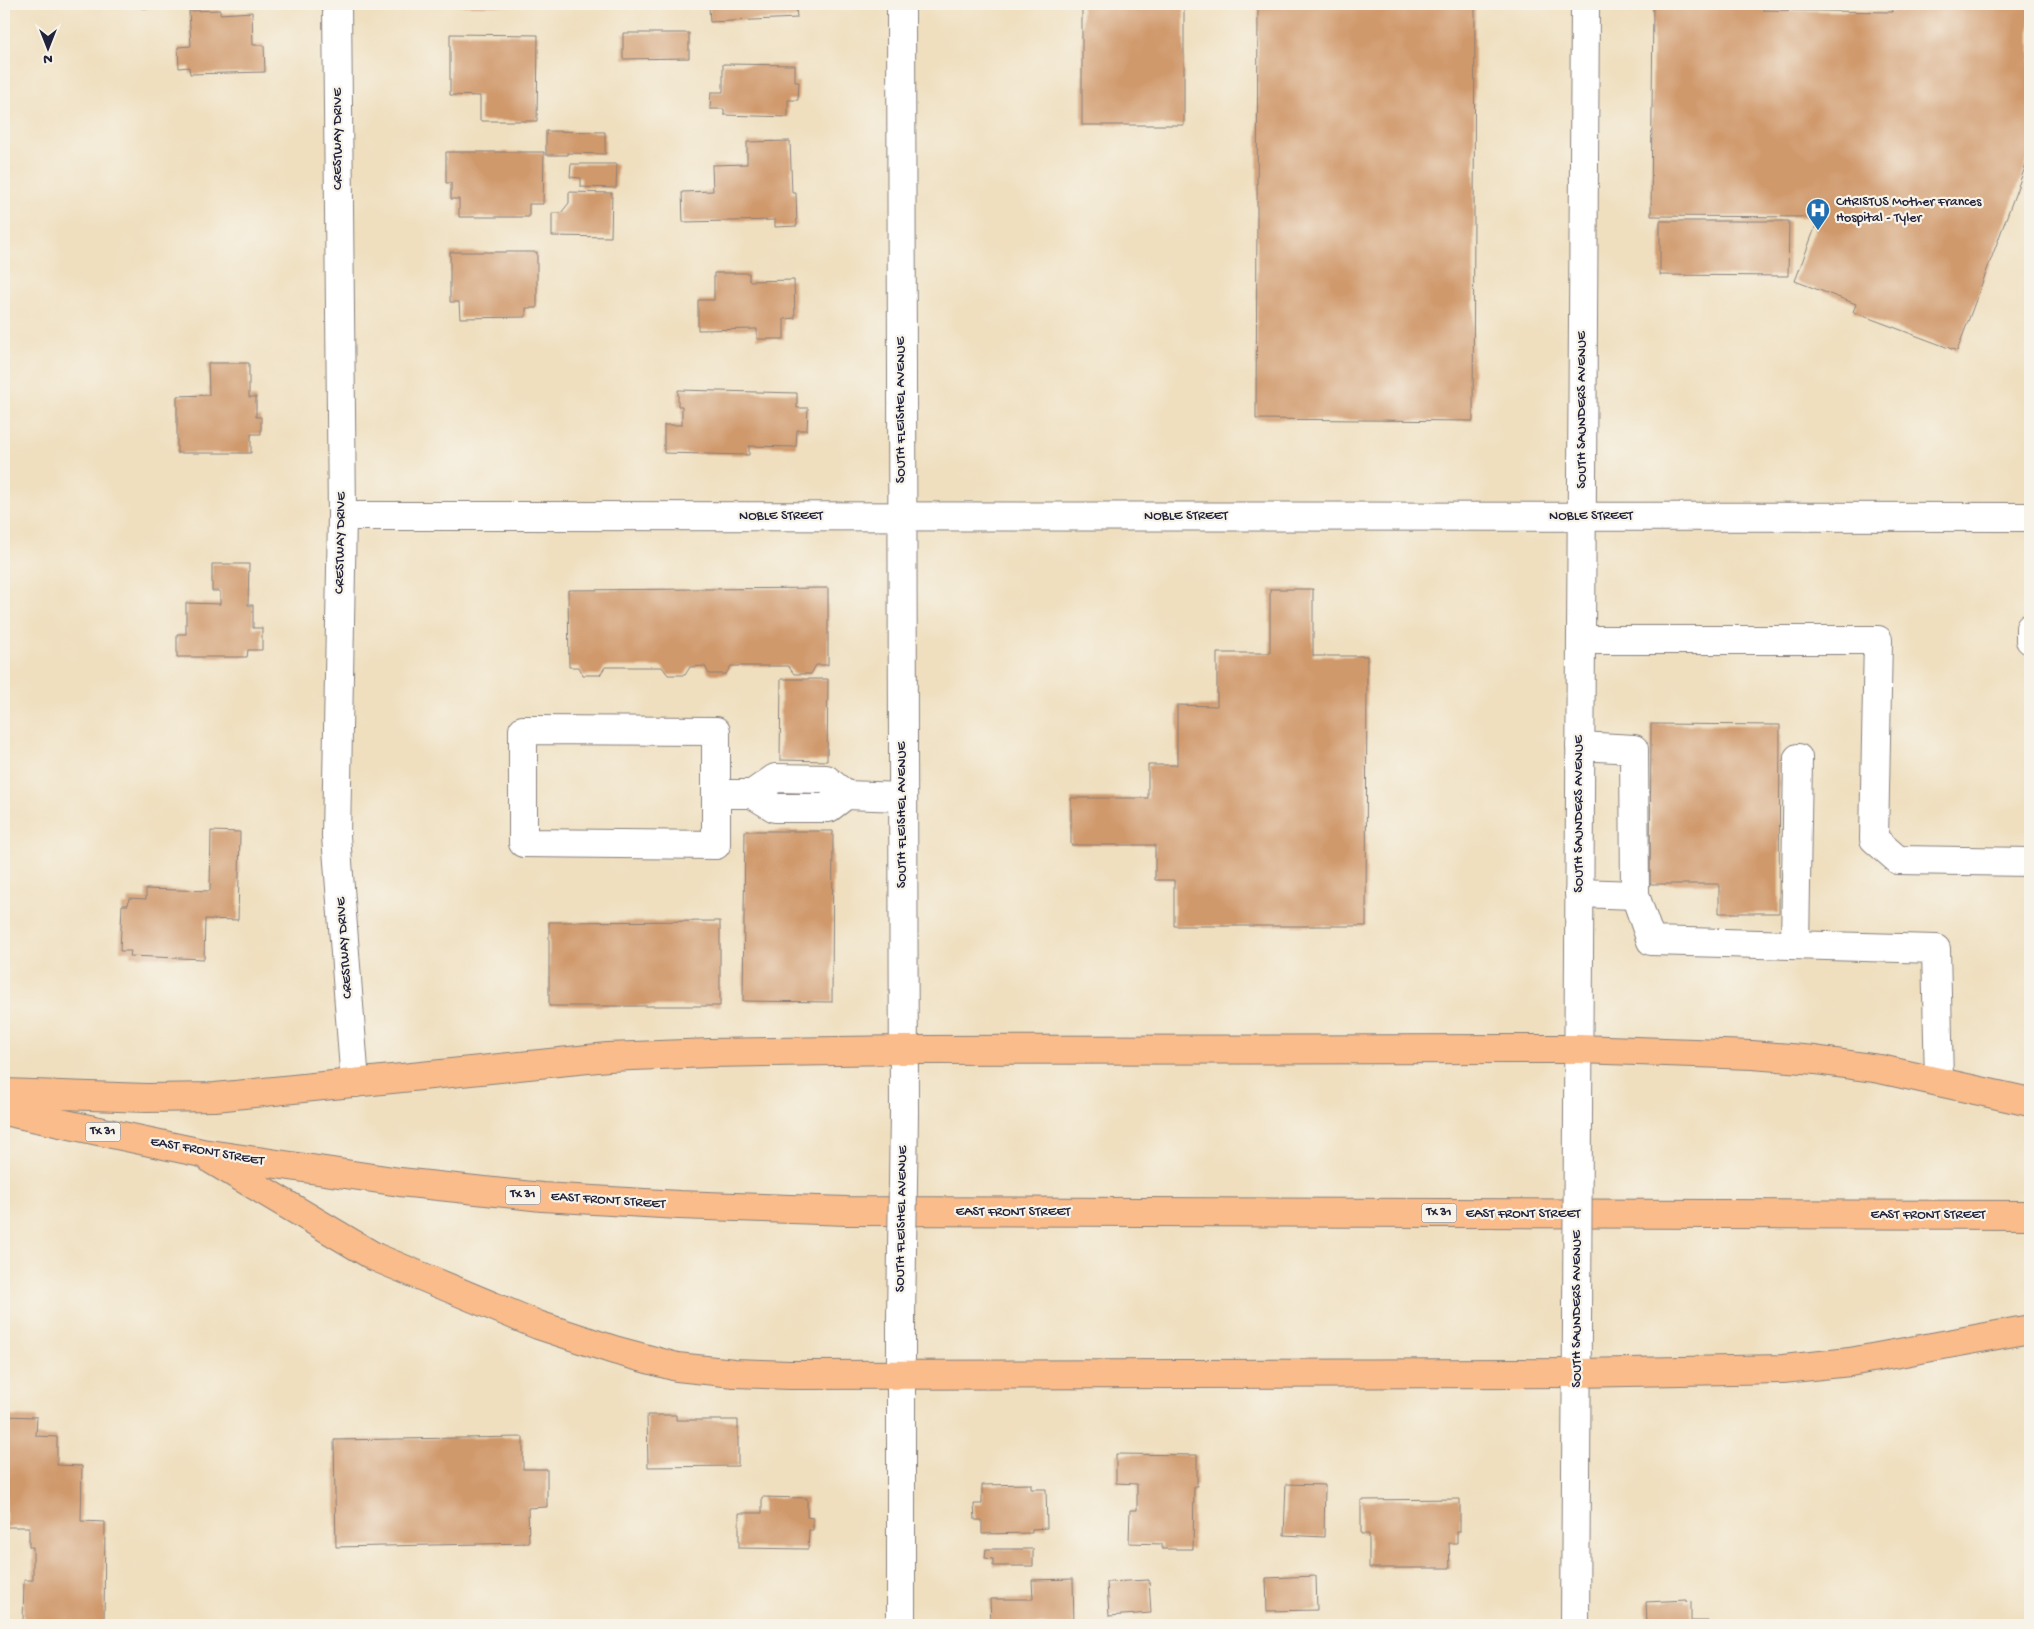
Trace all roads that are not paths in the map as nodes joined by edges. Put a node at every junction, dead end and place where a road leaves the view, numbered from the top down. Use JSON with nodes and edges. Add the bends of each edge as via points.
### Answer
{"nodes":[{"id":1,"x":337,"y":4,"type":"edge"},
{"id":2,"x":901,"y":4,"type":"edge"},
{"id":3,"x":1585,"y":4,"type":"edge"},
{"id":4,"x":1581,"y":515,"type":"junction"},
{"id":5,"x":342,"y":516,"type":"junction"},
{"id":6,"x":902,"y":516,"type":"junction"},
{"id":7,"x":2030,"y":517,"type":"edge"},
{"id":8,"x":2030,"y":630,"type":"edge"},
{"id":9,"x":1580,"y":640,"type":"junction"},
{"id":10,"x":2030,"y":640,"type":"edge"},
{"id":11,"x":1580,"y":746,"type":"junction"},
{"id":12,"x":1798,"y":758,"type":"dead end"},
{"id":13,"x":716,"y":794,"type":"junction"},
{"id":14,"x":902,"y":797,"type":"junction"},
{"id":15,"x":2030,"y":862,"type":"edge"},
{"id":16,"x":1579,"y":893,"type":"junction"},
{"id":17,"x":1635,"y":895,"type":"junction"},
{"id":18,"x":1796,"y":945,"type":"junction"},
{"id":19,"x":903,"y":1050,"type":"junction"},
{"id":20,"x":1578,"y":1050,"type":"junction"},
{"id":21,"x":355,"y":1082,"type":"junction"},
{"id":22,"x":1938,"y":1082,"type":"junction"},
{"id":23,"x":4,"y":1093,"type":"edge"},
{"id":24,"x":2030,"y":1102,"type":"edge"},
{"id":25,"x":4,"y":1111,"type":"edge"},
{"id":26,"x":202,"y":1153,"type":"junction"},
{"id":27,"x":2030,"y":1216,"type":"edge"},
{"id":28,"x":2030,"y":1329,"type":"edge"},
{"id":29,"x":1577,"y":1373,"type":"junction"},
{"id":30,"x":900,"y":1374,"type":"junction"},
{"id":31,"x":901,"y":1625,"type":"edge"},
{"id":32,"x":1575,"y":1625,"type":"edge"}],
"edges":[{"from":1,"to":5,"type":"street","name":"CRESTWAY DRIVE"},
{"from":2,"to":6,"type":"street","name":"SOUTH FLEISHEL AVENUE"},
{"from":3,"to":4,"type":"street","name":"SOUTH SAUNDERS AVENUE"},
{"from":4,"to":6,"type":"street","name":"NOBLE STREET"},
{"from":4,"to":7,"type":"street","name":"NOBLE STREET"},
{"from":4,"to":9,"type":"street","name":"SOUTH SAUNDERS AVENUE"},
{"from":5,"to":6,"type":"street","name":"NOBLE STREET"},
{"from":5,"to":21,"type":"street","name":"CRESTWAY DRIVE","via":[[336,836]]},
{"from":6,"to":14,"type":"street","name":"SOUTH FLEISHEL AVENUE"},
{"from":8,"to":10,"type":"street"},
{"from":9,"to":11,"type":"street","name":"SOUTH SAUNDERS AVENUE"},
{"from":9,"to":15,"type":"street","via":[[1878,640],[1874,839],[1898,860]]},
{"from":11,"to":16,"type":"street","name":"SOUTH SAUNDERS AVENUE"},
{"from":11,"to":17,"type":"street","via":[[1634,749]]},
{"from":12,"to":18,"type":"street"},
{"from":13,"to":13,"type":"street","via":[[716,844],[523,843],[523,730],[716,731]]},
{"from":13,"to":14,"type":"street","via":[[752,794],[775,778],[826,779],[846,795]]},
{"from":14,"to":19,"type":"street","name":"SOUTH FLEISHEL AVENUE"},
{"from":16,"to":17,"type":"street"},
{"from":16,"to":20,"type":"street","name":"SOUTH SAUNDERS AVENUE"},
{"from":17,"to":18,"type":"street","via":[[1651,941]]},
{"from":18,"to":22,"type":"street","via":[[1936,949]]},
{"from":19,"to":20,"type":"main road"},
{"from":19,"to":21,"type":"main road","via":[[608,1057]]},
{"from":19,"to":30,"type":"street","name":"SOUTH FLEISHEL AVENUE","bridge":true},
{"from":20,"to":22,"type":"main road","via":[[1814,1060],[1880,1069]]},
{"from":20,"to":29,"type":"street","name":"SOUTH SAUNDERS AVENUE","bridge":true},
{"from":21,"to":23,"type":"main road","via":[[215,1097]]},
{"from":22,"to":24,"type":"main road"},
{"from":25,"to":26,"type":"main road","name":"EAST FRONT STREET","number":"TX 31"},
{"from":26,"to":27,"type":"main road","name":"EAST FRONT STREET","number":"TX 31","via":[[400,1182],[542,1197],[679,1206],[837,1211]]},
{"from":26,"to":30,"type":"main road","via":[[375,1257],[538,1325],[614,1350],[677,1367],[734,1373]]},
{"from":28,"to":29,"type":"main road","via":[[1850,1362],[1783,1369]]},
{"from":29,"to":30,"type":"main road"},
{"from":29,"to":32,"type":"street","name":"SOUTH SAUNDERS AVENUE"},
{"from":30,"to":31,"type":"street","name":"SOUTH FLEISHEL AVENUE"}]}
